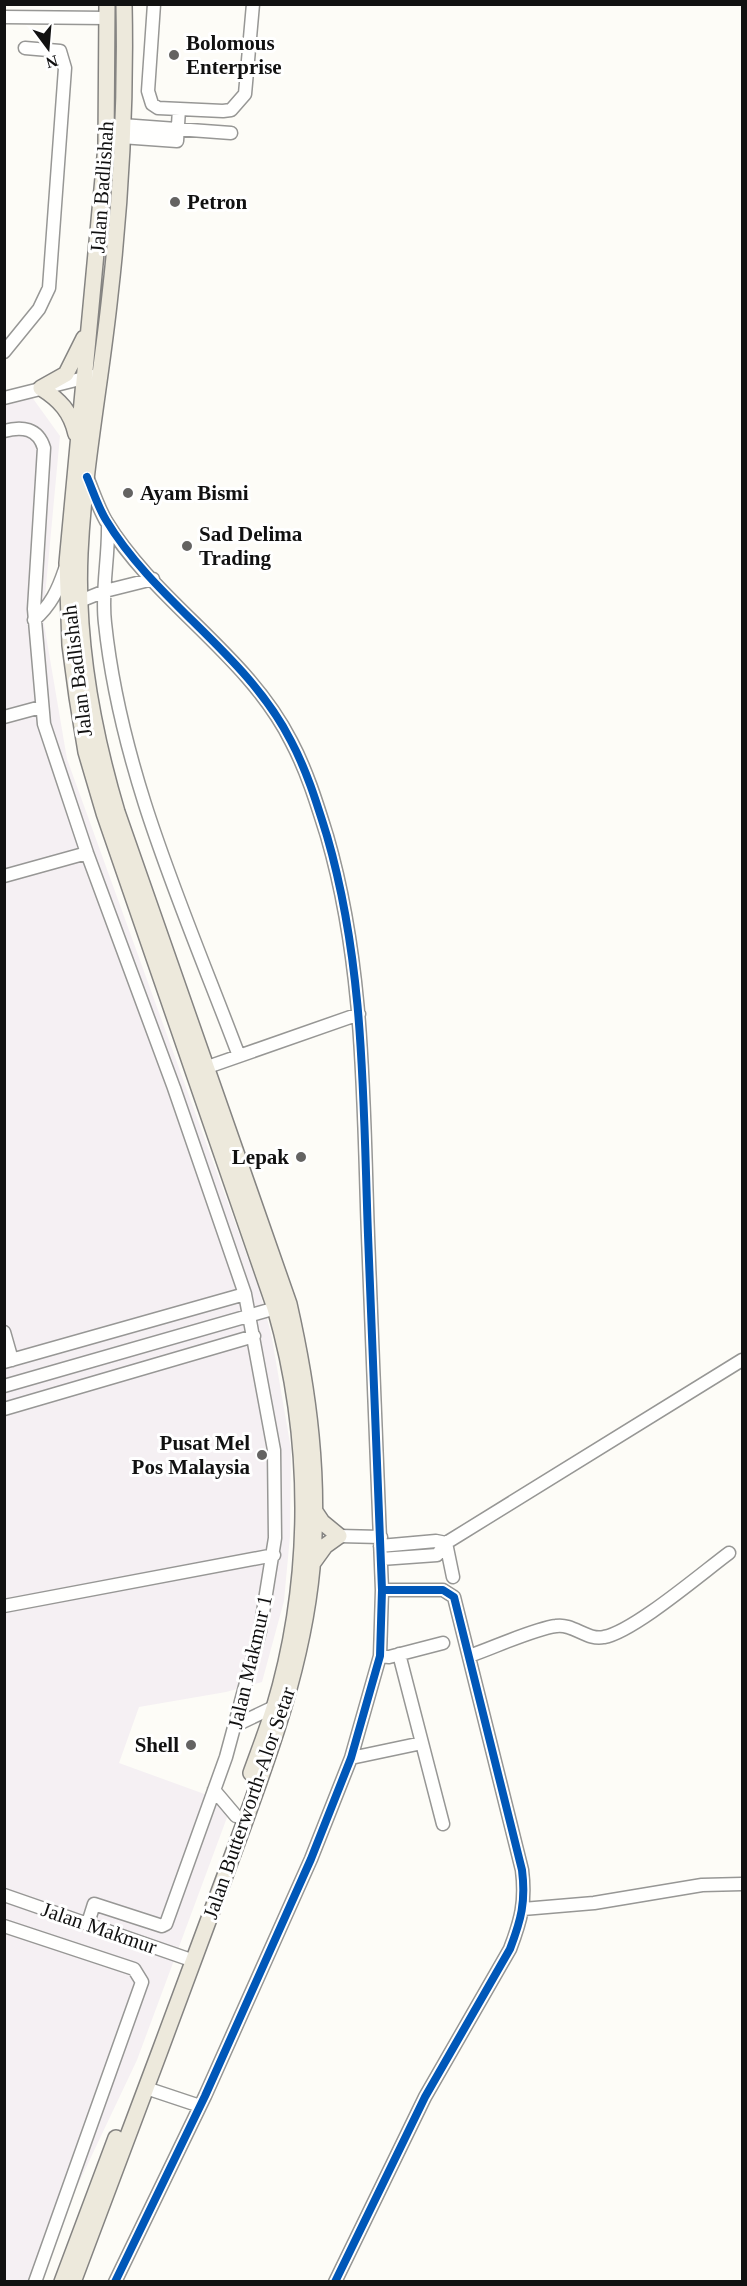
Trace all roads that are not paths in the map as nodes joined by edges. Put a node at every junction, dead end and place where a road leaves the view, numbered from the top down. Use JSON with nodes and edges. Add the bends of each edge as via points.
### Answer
{"nodes":[{"id":1,"x":124,"y":4,"type":"edge"},
{"id":2,"x":154,"y":4,"type":"edge"},
{"id":3,"x":253,"y":4,"type":"edge"},
{"id":4,"x":107,"y":11,"type":"edge"},
{"id":5,"x":4,"y":17,"type":"edge"},
{"id":6,"x":25,"y":48,"type":"dead end"},
{"id":7,"x":179,"y":109,"type":"junction"},
{"id":8,"x":121,"y":131,"type":"junction"},
{"id":9,"x":231,"y":133,"type":"dead end"},
{"id":10,"x":177,"y":135,"type":"junction"},
{"id":11,"x":91,"y":319,"type":"junction"},
{"id":12,"x":4,"y":352,"type":"edge"},
{"id":13,"x":92,"y":376,"type":"junction"},
{"id":14,"x":41,"y":388,"type":"junction"},
{"id":15,"x":4,"y":398,"type":"edge"},
{"id":16,"x":4,"y":431,"type":"edge"},
{"id":17,"x":78,"y":439,"type":"junction"},
{"id":18,"x":87,"y":477,"type":"junction"},
{"id":19,"x":108,"y":524,"type":"junction"},
{"id":20,"x":67,"y":563,"type":"junction"},
{"id":21,"x":153,"y":579,"type":"junction"},
{"id":22,"x":105,"y":591,"type":"junction"},
{"id":23,"x":80,"y":601,"type":"junction"},
{"id":24,"x":34,"y":620,"type":"junction"},
{"id":25,"x":41,"y":707,"type":"junction"},
{"id":26,"x":4,"y":717,"type":"edge"},
{"id":27,"x":87,"y":853,"type":"junction"},
{"id":28,"x":4,"y":876,"type":"edge"},
{"id":29,"x":359,"y":1014,"type":"junction"},
{"id":30,"x":239,"y":1056,"type":"junction"},
{"id":31,"x":200,"y":1070,"type":"junction"},
{"id":32,"x":245,"y":1294,"type":"junction"},
{"id":33,"x":282,"y":1306,"type":"junction"},
{"id":34,"x":250,"y":1315,"type":"junction"},
{"id":35,"x":4,"y":1332,"type":"edge"},
{"id":36,"x":254,"y":1336,"type":"junction"},
{"id":37,"x":742,"y":1360,"type":"edge"},
{"id":38,"x":8,"y":1361,"type":"edge"},
{"id":39,"x":4,"y":1386,"type":"edge"},
{"id":40,"x":4,"y":1408,"type":"edge"},
{"id":41,"x":314,"y":1510,"type":"junction"},
{"id":42,"x":339,"y":1536,"type":"junction"},
{"id":43,"x":380,"y":1541,"type":"junction"},
{"id":44,"x":446,"y":1543,"type":"junction"},
{"id":45,"x":729,"y":1552,"type":"dead end"},
{"id":46,"x":274,"y":1555,"type":"junction"},
{"id":47,"x":381,"y":1559,"type":"junction"},
{"id":48,"x":312,"y":1564,"type":"junction"},
{"id":49,"x":453,"y":1577,"type":"dead end"},
{"id":50,"x":382,"y":1590,"type":"junction"},
{"id":51,"x":4,"y":1606,"type":"edge"},
{"id":52,"x":443,"y":1643,"type":"dead end"},
{"id":53,"x":399,"y":1654,"type":"junction"},
{"id":54,"x":380,"y":1656,"type":"junction"},
{"id":55,"x":469,"y":1656,"type":"junction"},
{"id":56,"x":274,"y":1707,"type":"junction"},
{"id":57,"x":236,"y":1725,"type":"junction"},
{"id":58,"x":422,"y":1743,"type":"junction"},
{"id":59,"x":351,"y":1758,"type":"junction"},
{"id":60,"x":214,"y":1790,"type":"junction"},
{"id":61,"x":236,"y":1816,"type":"junction"},
{"id":62,"x":443,"y":1824,"type":"dead end"},
{"id":63,"x":742,"y":1884,"type":"edge"},
{"id":64,"x":5,"y":1897,"type":"edge"},
{"id":65,"x":523,"y":1909,"type":"junction"},
{"id":66,"x":88,"y":1923,"type":"junction"},
{"id":67,"x":155,"y":1924,"type":"junction"},
{"id":68,"x":4,"y":1926,"type":"edge"},
{"id":69,"x":149,"y":1944,"type":"junction"},
{"id":70,"x":190,"y":1960,"type":"junction"},
{"id":71,"x":146,"y":2088,"type":"junction"},
{"id":72,"x":200,"y":2106,"type":"junction"},
{"id":73,"x":35,"y":2282,"type":"edge"},
{"id":74,"x":62,"y":2282,"type":"edge"},
{"id":75,"x":73,"y":2282,"type":"edge"},
{"id":76,"x":115,"y":2282,"type":"edge"},
{"id":77,"x":335,"y":2282,"type":"edge"}],
"edges":[{"from":1,"to":8,"type":"main road","name":"Jalan Badlishah"},
{"from":2,"to":7,"type":"street","via":[[148,96],[155,107]]},
{"from":3,"to":7,"type":"street","via":[[245,94],[241,101],[231,110]]},
{"from":4,"to":5,"type":"street"},
{"from":4,"to":11,"type":"main road","name":"Jalan Badlishah","via":[[106,146]]},
{"from":6,"to":12,"type":"street","via":[[60,51],[65,68],[49,288],[39,309]]},
{"from":7,"to":10,"type":"street"},
{"from":8,"to":10,"type":"street"},
{"from":8,"to":13,"type":"main road","name":"Jalan Badlishah","via":[[115,249]]},
{"from":9,"to":10,"type":"street"},
{"from":11,"to":13,"type":"main road","name":"Jalan Badlishah"},
{"from":11,"to":14,"type":"main road","via":[[66,374]]},
{"from":13,"to":14,"type":"street"},
{"from":13,"to":17,"type":"main road","name":"Jalan Badlishah"},
{"from":13,"to":18,"type":"main road","name":"Jalan Badlishah"},
{"from":14,"to":15,"type":"street"},
{"from":14,"to":17,"type":"main road","via":[[67,410]]},
{"from":16,"to":24,"type":"street","name":"Jalan Makmur 1","via":[[28,430],[38,434],[44,448]]},
{"from":17,"to":20,"type":"main road","name":"Jalan Badlishah"},
{"from":18,"to":19,"type":"street"},
{"from":18,"to":23,"type":"main road","name":"Jalan Badlishah"},
{"from":19,"to":21,"type":"street"},
{"from":19,"to":22,"type":"street"},
{"from":20,"to":24,"type":"street","via":[[58,591],[47,609]]},
{"from":20,"to":31,"type":"main road","name":"Jalan Badlishah","via":[[70,645],[86,752],[104,813]]},
{"from":21,"to":22,"type":"street"},
{"from":21,"to":29,"type":"street","via":[[259,692],[292,741],[336,867],[354,959]]},
{"from":22,"to":23,"type":"street"},
{"from":22,"to":30,"type":"street","via":[[112,675],[133,770]]},
{"from":23,"to":31,"type":"main road","name":"Jalan Badlishah","via":[[88,696],[99,751]]},
{"from":24,"to":25,"type":"street","name":"Jalan Makmur 1"},
{"from":25,"to":26,"type":"street"},
{"from":25,"to":27,"type":"street","name":"Jalan Makmur 1"},
{"from":27,"to":28,"type":"street"},
{"from":27,"to":32,"type":"street","name":"Jalan Makmur 1"},
{"from":29,"to":30,"type":"street"},
{"from":29,"to":43,"type":"street"},
{"from":30,"to":31,"type":"street"},
{"from":31,"to":33,"type":"main road","name":"Jalan Badlishah"},
{"from":32,"to":34,"type":"street","name":"Jalan Makmur 1"},
{"from":32,"to":38,"type":"street"},
{"from":33,"to":34,"type":"street"},
{"from":33,"to":41,"type":"main road","name":"Jalan Butterworth-Alor Setar","via":[[302,1364],[313,1440]]},
{"from":33,"to":56,"type":"main road","name":"Jalan Butterworth-Alor Setar","via":[[303,1465],[302,1536],[296,1601]]},
{"from":34,"to":36,"type":"street","name":"Jalan Makmur 1"},
{"from":34,"to":39,"type":"street"},
{"from":35,"to":38,"type":"street"},
{"from":36,"to":40,"type":"street"},
{"from":36,"to":46,"type":"street","name":"Jalan Makmur 1","via":[[274,1450]]},
{"from":37,"to":44,"type":"street"},
{"from":41,"to":42,"type":"main road"},
{"from":41,"to":48,"type":"main road","name":"Jalan Butterworth-Alor Setar"},
{"from":42,"to":43,"type":"street"},
{"from":42,"to":48,"type":"main road","via":[[325,1546]]},
{"from":43,"to":44,"type":"street"},
{"from":43,"to":47,"type":"street"},
{"from":44,"to":47,"type":"street","via":[[436,1554]]},
{"from":44,"to":49,"type":"street"},
{"from":45,"to":55,"type":"street","via":[[618,1632],[594,1638],[578,1629],[558,1625]]},
{"from":46,"to":51,"type":"street"},
{"from":46,"to":57,"type":"street","name":"Jalan Makmur 1"},
{"from":47,"to":50,"type":"street"},
{"from":48,"to":70,"type":"main road","name":"Jalan Butterworth-Alor Setar","via":[[283,1714]]},
{"from":50,"to":54,"type":"street"},
{"from":50,"to":55,"type":"street","via":[[424,1588],[452,1595]]},
{"from":52,"to":53,"type":"street"},
{"from":53,"to":54,"type":"street"},
{"from":53,"to":58,"type":"street"},
{"from":54,"to":59,"type":"street"},
{"from":55,"to":65,"type":"street","via":[[522,1870]]},
{"from":56,"to":57,"type":"street"},
{"from":56,"to":61,"type":"main road","name":"Jalan Butterworth-Alor Setar"},
{"from":57,"to":60,"type":"street","name":"Jalan Makmur 1"},
{"from":58,"to":59,"type":"street"},
{"from":58,"to":62,"type":"street"},
{"from":59,"to":72,"type":"street","via":[[311,1859]]},
{"from":60,"to":61,"type":"street"},
{"from":60,"to":67,"type":"street","name":"Jalan Makmur 1","via":[[166,1924]]},
{"from":61,"to":70,"type":"main road","name":"Jalan Butterworth-Alor Setar"},
{"from":63,"to":65,"type":"street","via":[[702,1885],[594,1904]]},
{"from":64,"to":66,"type":"street","name":"Jalan Makmur"},
{"from":65,"to":77,"type":"street","via":[[510,1949],[425,2097]]},
{"from":66,"to":67,"type":"street","via":[[94,1904]]},
{"from":66,"to":69,"type":"street","name":"Jalan Makmur"},
{"from":67,"to":69,"type":"street"},
{"from":68,"to":73,"type":"street","via":[[134,1969],[142,1982]]},
{"from":69,"to":70,"type":"street","name":"Jalan Makmur"},
{"from":70,"to":71,"type":"main road","name":"Jalan Butterworth-Alor Setar"},
{"from":70,"to":74,"type":"main road","name":"Jalan Butterworth-Alor Setar"},
{"from":71,"to":72,"type":"street"},
{"from":71,"to":75,"type":"main road","name":"Jalan Butterworth-Alor Setar"},
{"from":72,"to":76,"type":"street"}]}
